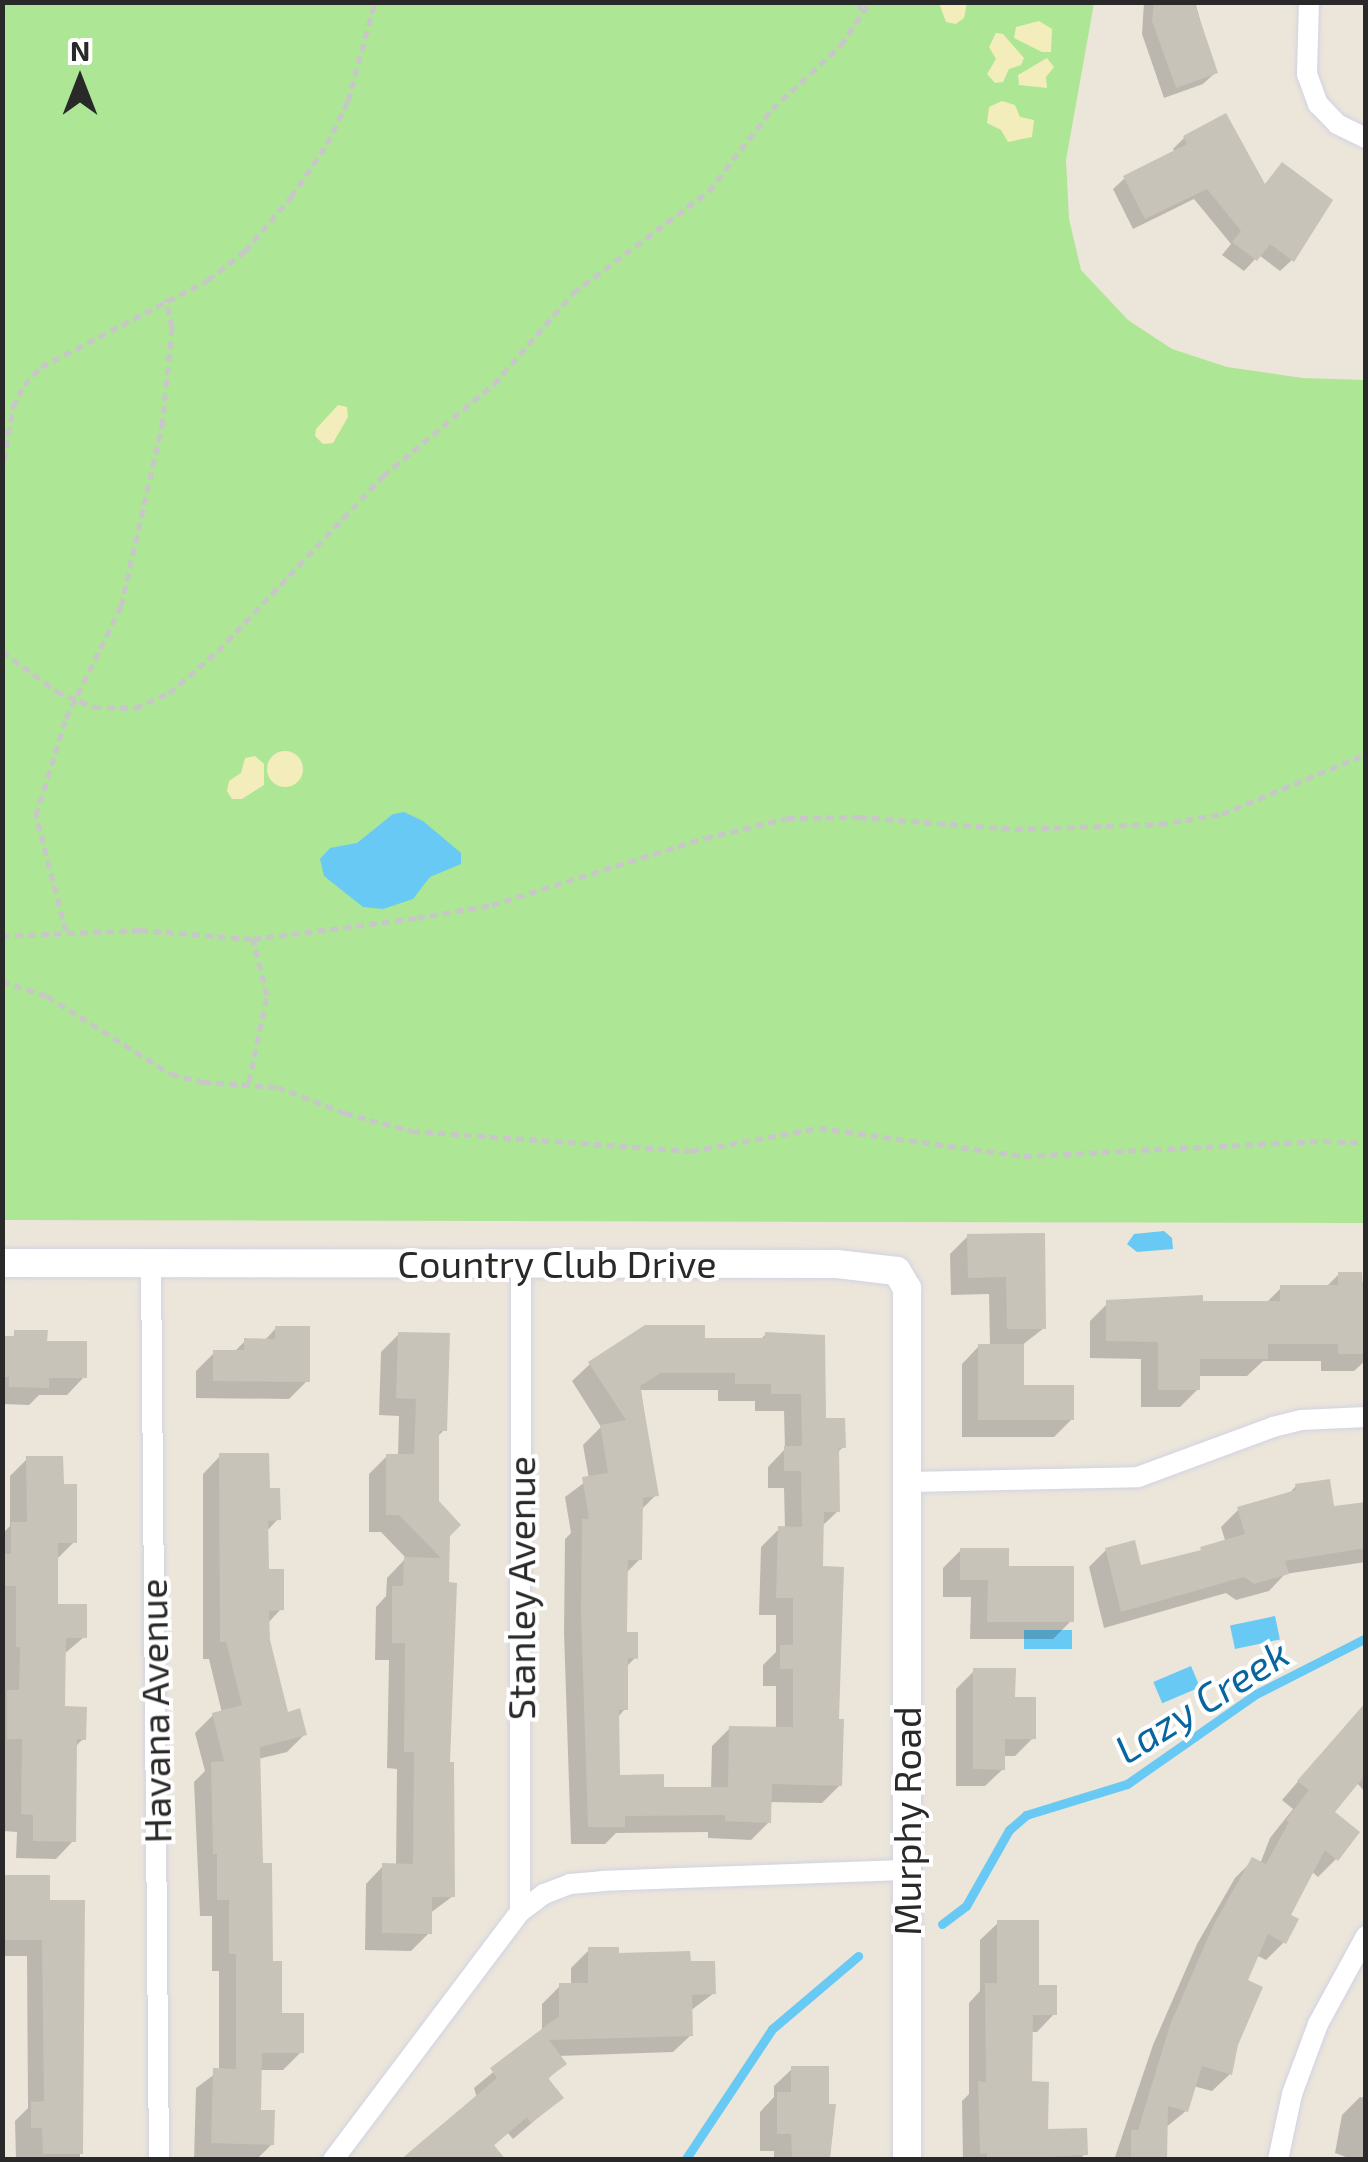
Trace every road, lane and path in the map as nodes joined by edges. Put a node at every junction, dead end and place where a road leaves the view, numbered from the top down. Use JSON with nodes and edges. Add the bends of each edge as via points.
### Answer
{"nodes":[{"id":1,"x":375,"y":2,"type":"edge"},
{"id":2,"x":858,"y":2,"type":"edge"},
{"id":3,"x":870,"y":2,"type":"edge"},
{"id":4,"x":1308,"y":2,"type":"edge"},
{"id":5,"x":862,"y":14,"type":"junction"},
{"id":6,"x":1366,"y":138,"type":"edge"},
{"id":7,"x":166,"y":300,"type":"junction"},
{"id":8,"x":2,"y":473,"type":"edge"},
{"id":9,"x":2,"y":651,"type":"edge"},
{"id":10,"x":76,"y":701,"type":"junction"},
{"id":11,"x":1366,"y":754,"type":"edge"},
{"id":12,"x":66,"y":931,"type":"junction"},
{"id":13,"x":2,"y":936,"type":"edge"},
{"id":14,"x":253,"y":939,"type":"junction"},
{"id":15,"x":2,"y":981,"type":"edge"},
{"id":16,"x":249,"y":1082,"type":"junction"},
{"id":17,"x":1366,"y":1144,"type":"edge"},
{"id":18,"x":2,"y":1264,"type":"edge"},
{"id":19,"x":152,"y":1264,"type":"junction"},
{"id":20,"x":521,"y":1264,"type":"junction"},
{"id":21,"x":1366,"y":1417,"type":"edge"},
{"id":22,"x":908,"y":1482,"type":"junction"},
{"id":23,"x":907,"y":1870,"type":"junction"},
{"id":24,"x":520,"y":1912,"type":"junction"},
{"id":25,"x":1366,"y":1936,"type":"edge"},
{"id":26,"x":160,"y":2160,"type":"edge"},
{"id":27,"x":332,"y":2160,"type":"edge"},
{"id":28,"x":907,"y":2160,"type":"edge"},
{"id":29,"x":1278,"y":2160,"type":"edge"}],
"edges":[{"from":1,"to":7,"type":"path","via":[[348,100],[291,197],[228,266]]},
{"from":2,"to":5,"type":"path"},
{"from":3,"to":5,"type":"path"},
{"from":4,"to":6,"type":"street","via":[[1307,74],[1318,104],[1337,124]]},
{"from":5,"to":10,"type":"path","via":[[841,44],[772,109],[709,191],[573,294],[494,384],[383,476],[193,674],[152,704],[113,711]]},
{"from":7,"to":8,"type":"path","via":[[41,368],[24,385]]},
{"from":7,"to":10,"type":"path","via":[[172,327],[158,444],[121,606]]},
{"from":9,"to":10,"type":"path"},
{"from":10,"to":12,"type":"path","via":[[36,815]]},
{"from":11,"to":14,"type":"path","via":[[1286,791],[1206,816],[1091,829],[787,818],[492,904]]},
{"from":12,"to":13,"type":"path"},
{"from":12,"to":14,"type":"path"},
{"from":14,"to":16,"type":"path","via":[[267,995]]},
{"from":15,"to":16,"type":"path","via":[[47,996],[171,1074]]},
{"from":16,"to":17,"type":"path","via":[[412,1131],[634,1149],[691,1151],[819,1128],[1024,1156]]},
{"from":18,"to":19,"type":"street","name":"Country Club Drive"},
{"from":19,"to":20,"type":"street","name":"Country Club Drive"},
{"from":19,"to":26,"type":"street","name":"Havana Avenue"},
{"from":20,"to":22,"type":"street","name":"Country Club Drive","via":[[837,1264],[897,1271],[907,1288]]},
{"from":20,"to":24,"type":"street","name":"Stanley Avenue"},
{"from":21,"to":22,"type":"street","via":[[1273,1427],[1138,1477]]},
{"from":22,"to":23,"type":"street","name":"Murphy Road"},
{"from":23,"to":24,"type":"street","via":[[602,1880],[544,1894]]},
{"from":23,"to":28,"type":"street","name":"Murphy Road"},
{"from":24,"to":27,"type":"street"},
{"from":25,"to":29,"type":"street","via":[[1318,2024],[1292,2094]]}]}
